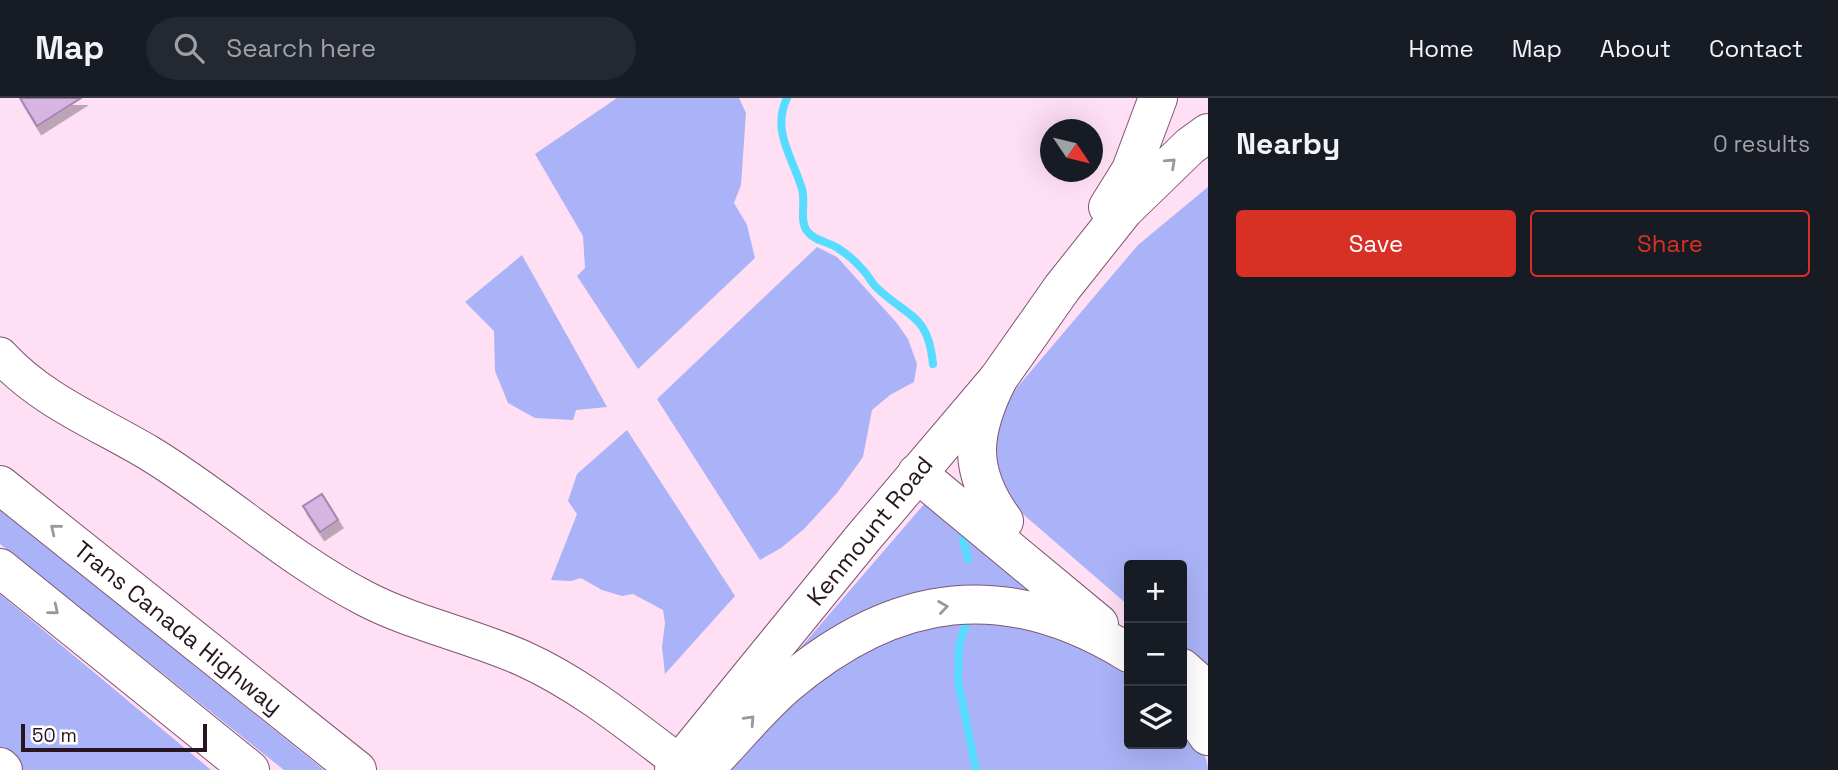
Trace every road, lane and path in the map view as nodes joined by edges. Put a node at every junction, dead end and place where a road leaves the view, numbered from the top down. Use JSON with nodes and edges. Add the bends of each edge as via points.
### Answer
{"nodes":[{"id":1,"x":1158,"y":98,"type":"edge"},
{"id":2,"x":1208,"y":133,"type":"edge"},
{"id":3,"x":1062,"y":288,"type":"junction"},
{"id":4,"x":0,"y":355,"type":"edge"},
{"id":5,"x":998,"y":379,"type":"junction"},
{"id":6,"x":924,"y":465,"type":"junction"},
{"id":7,"x":0,"y":485,"type":"edge"},
{"id":8,"x":1004,"y":521,"type":"junction"},
{"id":9,"x":0,"y":568,"type":"edge"},
{"id":10,"x":1125,"y":623,"type":"edge"},
{"id":11,"x":1124,"y":646,"type":"edge"},
{"id":12,"x":204,"y":648,"type":"junction"},
{"id":13,"x":1124,"y":648,"type":"edge"},
{"id":14,"x":1187,"y":672,"type":"edge"},
{"id":15,"x":1208,"y":691,"type":"edge"},
{"id":16,"x":1187,"y":706,"type":"edge"},
{"id":17,"x":1208,"y":736,"type":"edge"},
{"id":18,"x":686,"y":768,"type":"edge"},
{"id":19,"x":250,"y":770,"type":"edge"},
{"id":20,"x":356,"y":770,"type":"edge"},
{"id":21,"x":378,"y":770,"type":"edge"}],
"edges":[{"from":1,"to":3,"type":"main road","name":"Kenmount Road","via":[[1131,170]]},
{"from":3,"to":2,"type":"main road","name":"Kenmount Road","one_way":true,"via":[[1124,210]]},
{"from":3,"to":5,"type":"main road","name":"Kenmount Road"},
{"from":4,"to":18,"type":"lane","via":[[43,393],[149,453],[307,565],[395,612],[541,668],[606,707]]},
{"from":5,"to":6,"type":"main road","name":"Kenmount Road"},
{"from":5,"to":8,"type":"main road","via":[[978,428],[976,449],[982,483]]},
{"from":6,"to":8,"type":"main road"},
{"from":6,"to":11,"type":"main road"},
{"from":6,"to":18,"type":"main road","name":"Kenmount Road"},
{"from":12,"to":7,"type":"main road","name":"Trans Canada Highway","one_way":true},
{"from":8,"to":10,"type":"main road"},
{"from":9,"to":19,"type":"main road","one_way":true},
{"from":12,"to":20,"type":"main road","name":"Trans Canada Highway"},
{"from":12,"to":21,"type":"main road"},
{"from":18,"to":13,"type":"main road","one_way":true,"via":[[814,664],[865,630],[917,611],[984,604],[1023,608],[1057,617]]},
{"from":14,"to":15,"type":"main road"},
{"from":16,"to":17,"type":"main road"}]}
